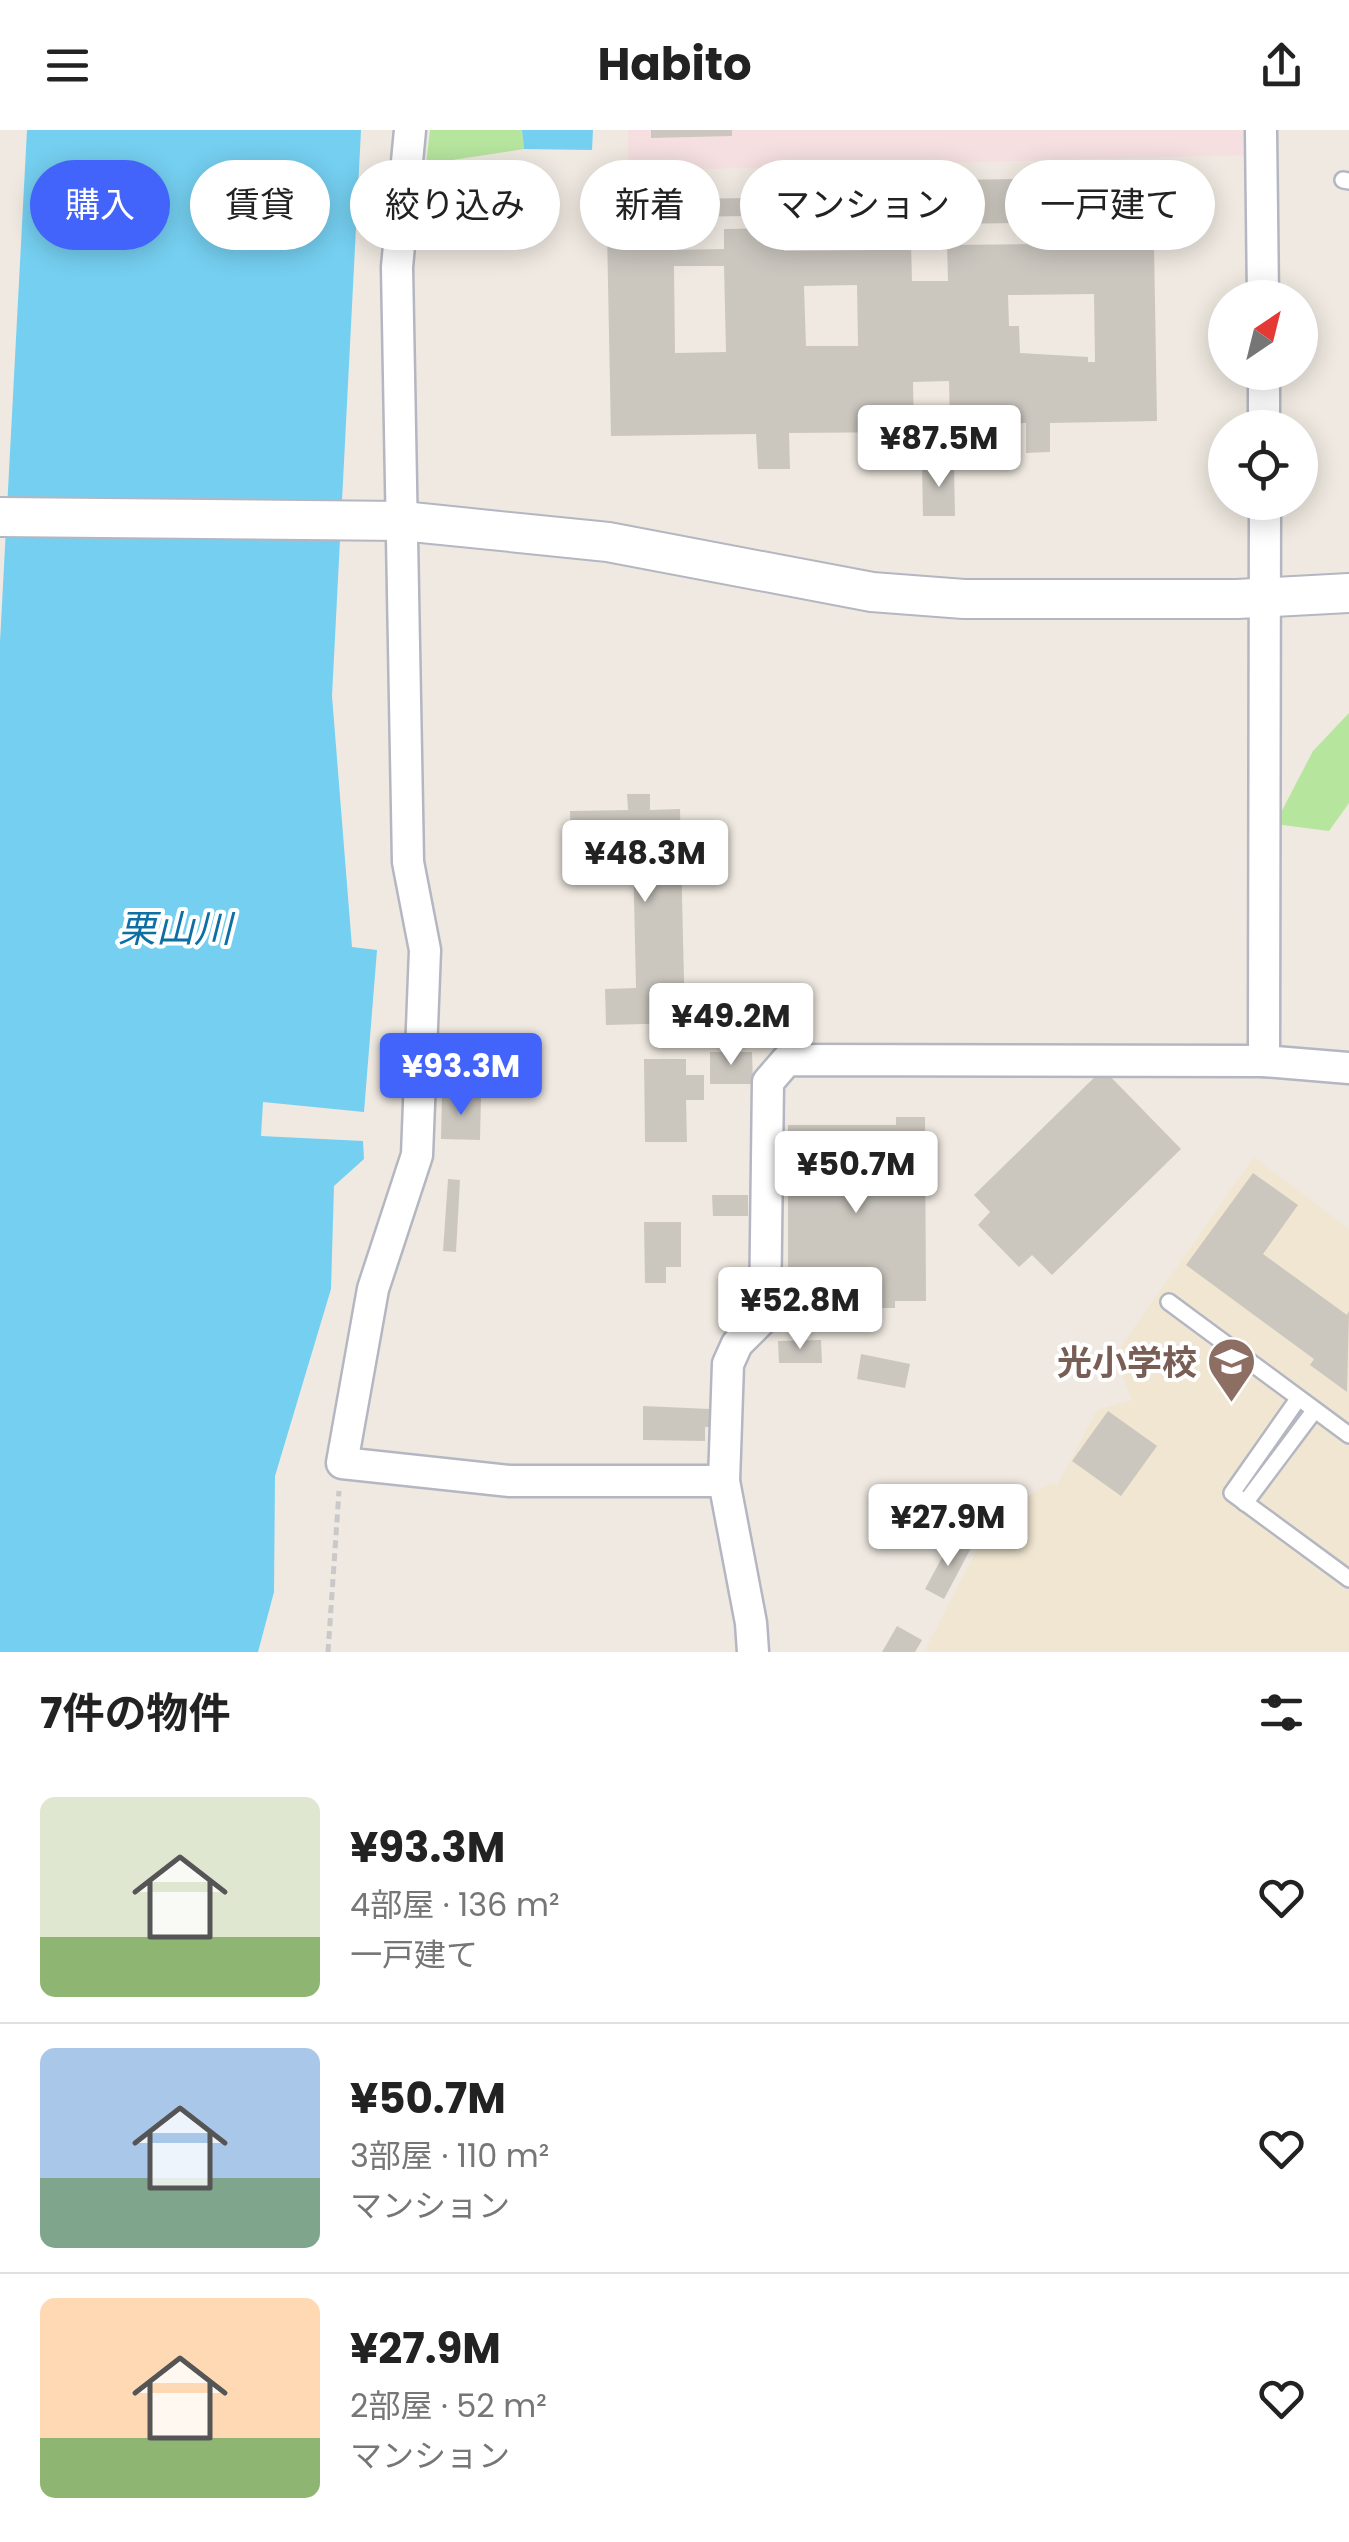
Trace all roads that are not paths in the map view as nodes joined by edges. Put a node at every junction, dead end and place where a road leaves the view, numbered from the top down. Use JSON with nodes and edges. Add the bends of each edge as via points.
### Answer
{"nodes":[{"id":1,"x":410,"y":130,"type":"edge"},
{"id":2,"x":1261,"y":130,"type":"edge"},
{"id":3,"x":1263,"y":280,"type":"edge"},
{"id":4,"x":0,"y":517,"type":"edge"},
{"id":5,"x":402,"y":520,"type":"junction"},
{"id":6,"x":1265,"y":520,"type":"edge"},
{"id":7,"x":1349,"y":593,"type":"edge"},
{"id":8,"x":1266,"y":598,"type":"junction"},
{"id":9,"x":1264,"y":1061,"type":"junction"},
{"id":10,"x":1349,"y":1068,"type":"edge"},
{"id":11,"x":1169,"y":1302,"type":"dead end"},
{"id":12,"x":1298,"y":1399,"type":"junction"},
{"id":13,"x":1314,"y":1410,"type":"junction"},
{"id":14,"x":1349,"y":1435,"type":"edge"},
{"id":15,"x":1267,"y":1441,"type":"junction"},
{"id":16,"x":1282,"y":1453,"type":"junction"},
{"id":17,"x":724,"y":1481,"type":"junction"},
{"id":18,"x":1245,"y":1503,"type":"junction"},
{"id":19,"x":1346,"y":1569,"type":"edge"},
{"id":20,"x":753,"y":1652,"type":"edge"}],
"edges":[{"from":1,"to":5,"type":"street","via":[[397,267]]},
{"from":2,"to":3,"type":"street"},
{"from":4,"to":5,"type":"street"},
{"from":5,"to":8,"type":"street","via":[[608,542],[872,592],[964,599]]},
{"from":5,"to":17,"type":"street","via":[[408,862],[424,950],[417,1155],[373,1289],[342,1463],[510,1481]]},
{"from":6,"to":8,"type":"street"},
{"from":7,"to":8,"type":"street"},
{"from":8,"to":9,"type":"street"},
{"from":9,"to":10,"type":"street"},
{"from":9,"to":17,"type":"street","via":[[786,1060],[768,1082],[766,1316],[737,1344],[728,1364]]},
{"from":11,"to":12,"type":"lane"},
{"from":12,"to":13,"type":"lane"},
{"from":12,"to":15,"type":"lane"},
{"from":13,"to":14,"type":"lane"},
{"from":13,"to":16,"type":"lane"},
{"from":15,"to":16,"type":"lane"},
{"from":15,"to":18,"type":"lane","via":[[1232,1493]]},
{"from":16,"to":18,"type":"lane"},
{"from":17,"to":20,"type":"street"},
{"from":18,"to":19,"type":"lane"}]}
